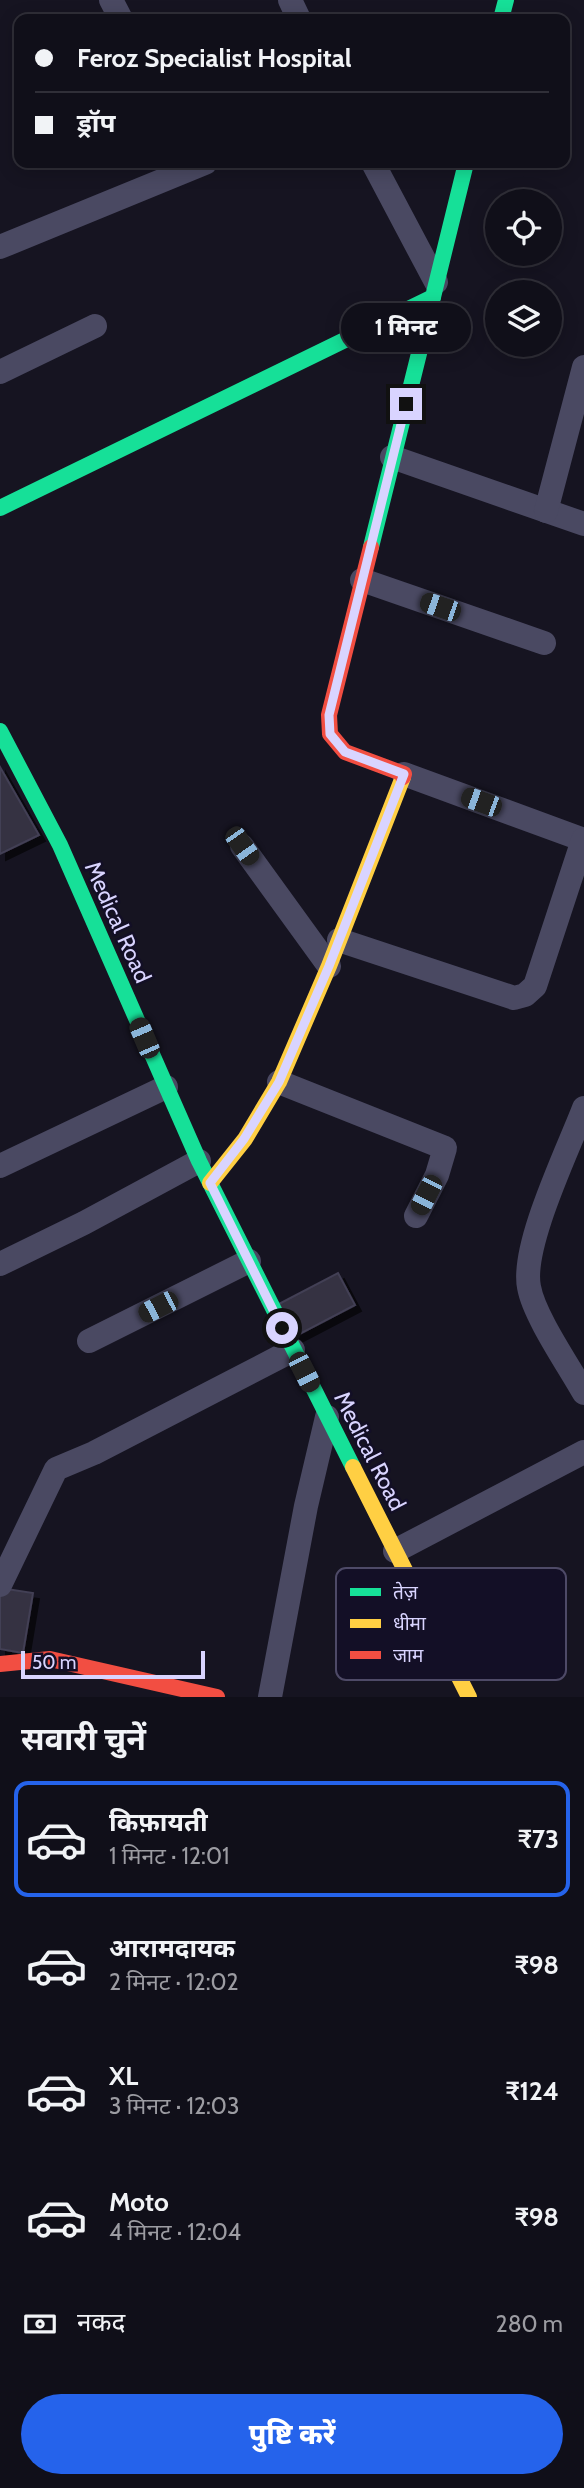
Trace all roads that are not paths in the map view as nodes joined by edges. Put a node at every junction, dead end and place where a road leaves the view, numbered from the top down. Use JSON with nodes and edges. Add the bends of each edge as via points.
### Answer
{"nodes":[{"id":1,"x":189,"y":168,"type":"edge"},
{"id":2,"x":375,"y":168,"type":"edge"},
{"id":3,"x":465,"y":168,"type":"edge"},
{"id":4,"x":0,"y":247,"type":"edge"},
{"id":5,"x":435,"y":290,"type":"junction"},
{"id":6,"x":96,"y":326,"type":"dead end"},
{"id":7,"x":584,"y":367,"type":"edge"},
{"id":8,"x":0,"y":372,"type":"edge"},
{"id":9,"x":392,"y":457,"type":"junction"},
{"id":10,"x":0,"y":508,"type":"edge"},
{"id":11,"x":547,"y":511,"type":"junction"},
{"id":12,"x":584,"y":524,"type":"edge"},
{"id":13,"x":362,"y":580,"type":"junction"},
{"id":14,"x":544,"y":643,"type":"dead end"},
{"id":15,"x":0,"y":731,"type":"edge"},
{"id":16,"x":404,"y":774,"type":"junction"},
{"id":17,"x":583,"y":840,"type":"edge"},
{"id":18,"x":242,"y":846,"type":"dead end"},
{"id":19,"x":339,"y":940,"type":"junction"},
{"id":20,"x":329,"y":966,"type":"junction"},
{"id":21,"x":279,"y":1082,"type":"junction"},
{"id":22,"x":166,"y":1087,"type":"junction"},
{"id":23,"x":584,"y":1108,"type":"edge"},
{"id":24,"x":0,"y":1166,"type":"edge"},
{"id":25,"x":204,"y":1172,"type":"junction"},
{"id":26,"x":416,"y":1216,"type":"dead end"},
{"id":27,"x":248,"y":1261,"type":"junction"},
{"id":28,"x":0,"y":1264,"type":"edge"},
{"id":29,"x":89,"y":1341,"type":"dead end"},
{"id":30,"x":293,"y":1350,"type":"junction"},
{"id":31,"x":584,"y":1393,"type":"edge"},
{"id":32,"x":327,"y":1417,"type":"junction"},
{"id":33,"x":584,"y":1452,"type":"edge"},
{"id":34,"x":9,"y":1545,"type":"edge"},
{"id":35,"x":395,"y":1551,"type":"junction"},
{"id":36,"x":404,"y":1568,"type":"edge"},
{"id":37,"x":0,"y":1585,"type":"edge"},
{"id":38,"x":0,"y":1664,"type":"edge"},
{"id":39,"x":460,"y":1680,"type":"edge"},
{"id":40,"x":216,"y":1697,"type":"edge"},
{"id":41,"x":270,"y":1697,"type":"edge"},
{"id":42,"x":469,"y":1697,"type":"edge"}],
"edges":[{"from":1,"to":4,"type":"street"},
{"from":2,"to":5,"type":"street"},
{"from":3,"to":5,"type":"street"},
{"from":5,"to":9,"type":"street"},
{"from":5,"to":10,"type":"street"},
{"from":6,"to":8,"type":"street"},
{"from":7,"to":11,"type":"street"},
{"from":9,"to":11,"type":"street"},
{"from":9,"to":13,"type":"street"},
{"from":11,"to":12,"type":"street"},
{"from":13,"to":14,"type":"street"},
{"from":13,"to":16,"type":"street","via":[[329,715],[330,734],[345,752]]},
{"from":15,"to":22,"type":"street","name":"Medical Road","via":[[60,845]]},
{"from":16,"to":17,"type":"street"},
{"from":16,"to":19,"type":"street"},
{"from":17,"to":19,"type":"street","via":[[535,986],[525,995],[514,998]]},
{"from":18,"to":20,"type":"street"},
{"from":19,"to":20,"type":"street"},
{"from":20,"to":21,"type":"street"},
{"from":21,"to":25,"type":"street","via":[[244,1139]]},
{"from":21,"to":26,"type":"street","via":[[445,1147]]},
{"from":22,"to":24,"type":"street"},
{"from":22,"to":25,"type":"street","name":"Medical Road"},
{"from":23,"to":31,"type":"street","via":[[528,1258],[529,1288],[537,1311]]},
{"from":25,"to":27,"type":"street","name":"Medical Road"},
{"from":25,"to":28,"type":"street"},
{"from":27,"to":29,"type":"street"},
{"from":27,"to":30,"type":"street","name":"Medical Road"},
{"from":30,"to":32,"type":"street","name":"Medical Road"},
{"from":30,"to":34,"type":"street","via":[[55,1469]]},
{"from":32,"to":35,"type":"street","name":"Medical Road"},
{"from":32,"to":41,"type":"street"},
{"from":33,"to":35,"type":"street"},
{"from":34,"to":37,"type":"street"},
{"from":35,"to":36,"type":"street","name":"Medical Road"},
{"from":38,"to":40,"type":"street","via":[[51,1659]]},
{"from":39,"to":42,"type":"street","name":"Medical Road"}]}
